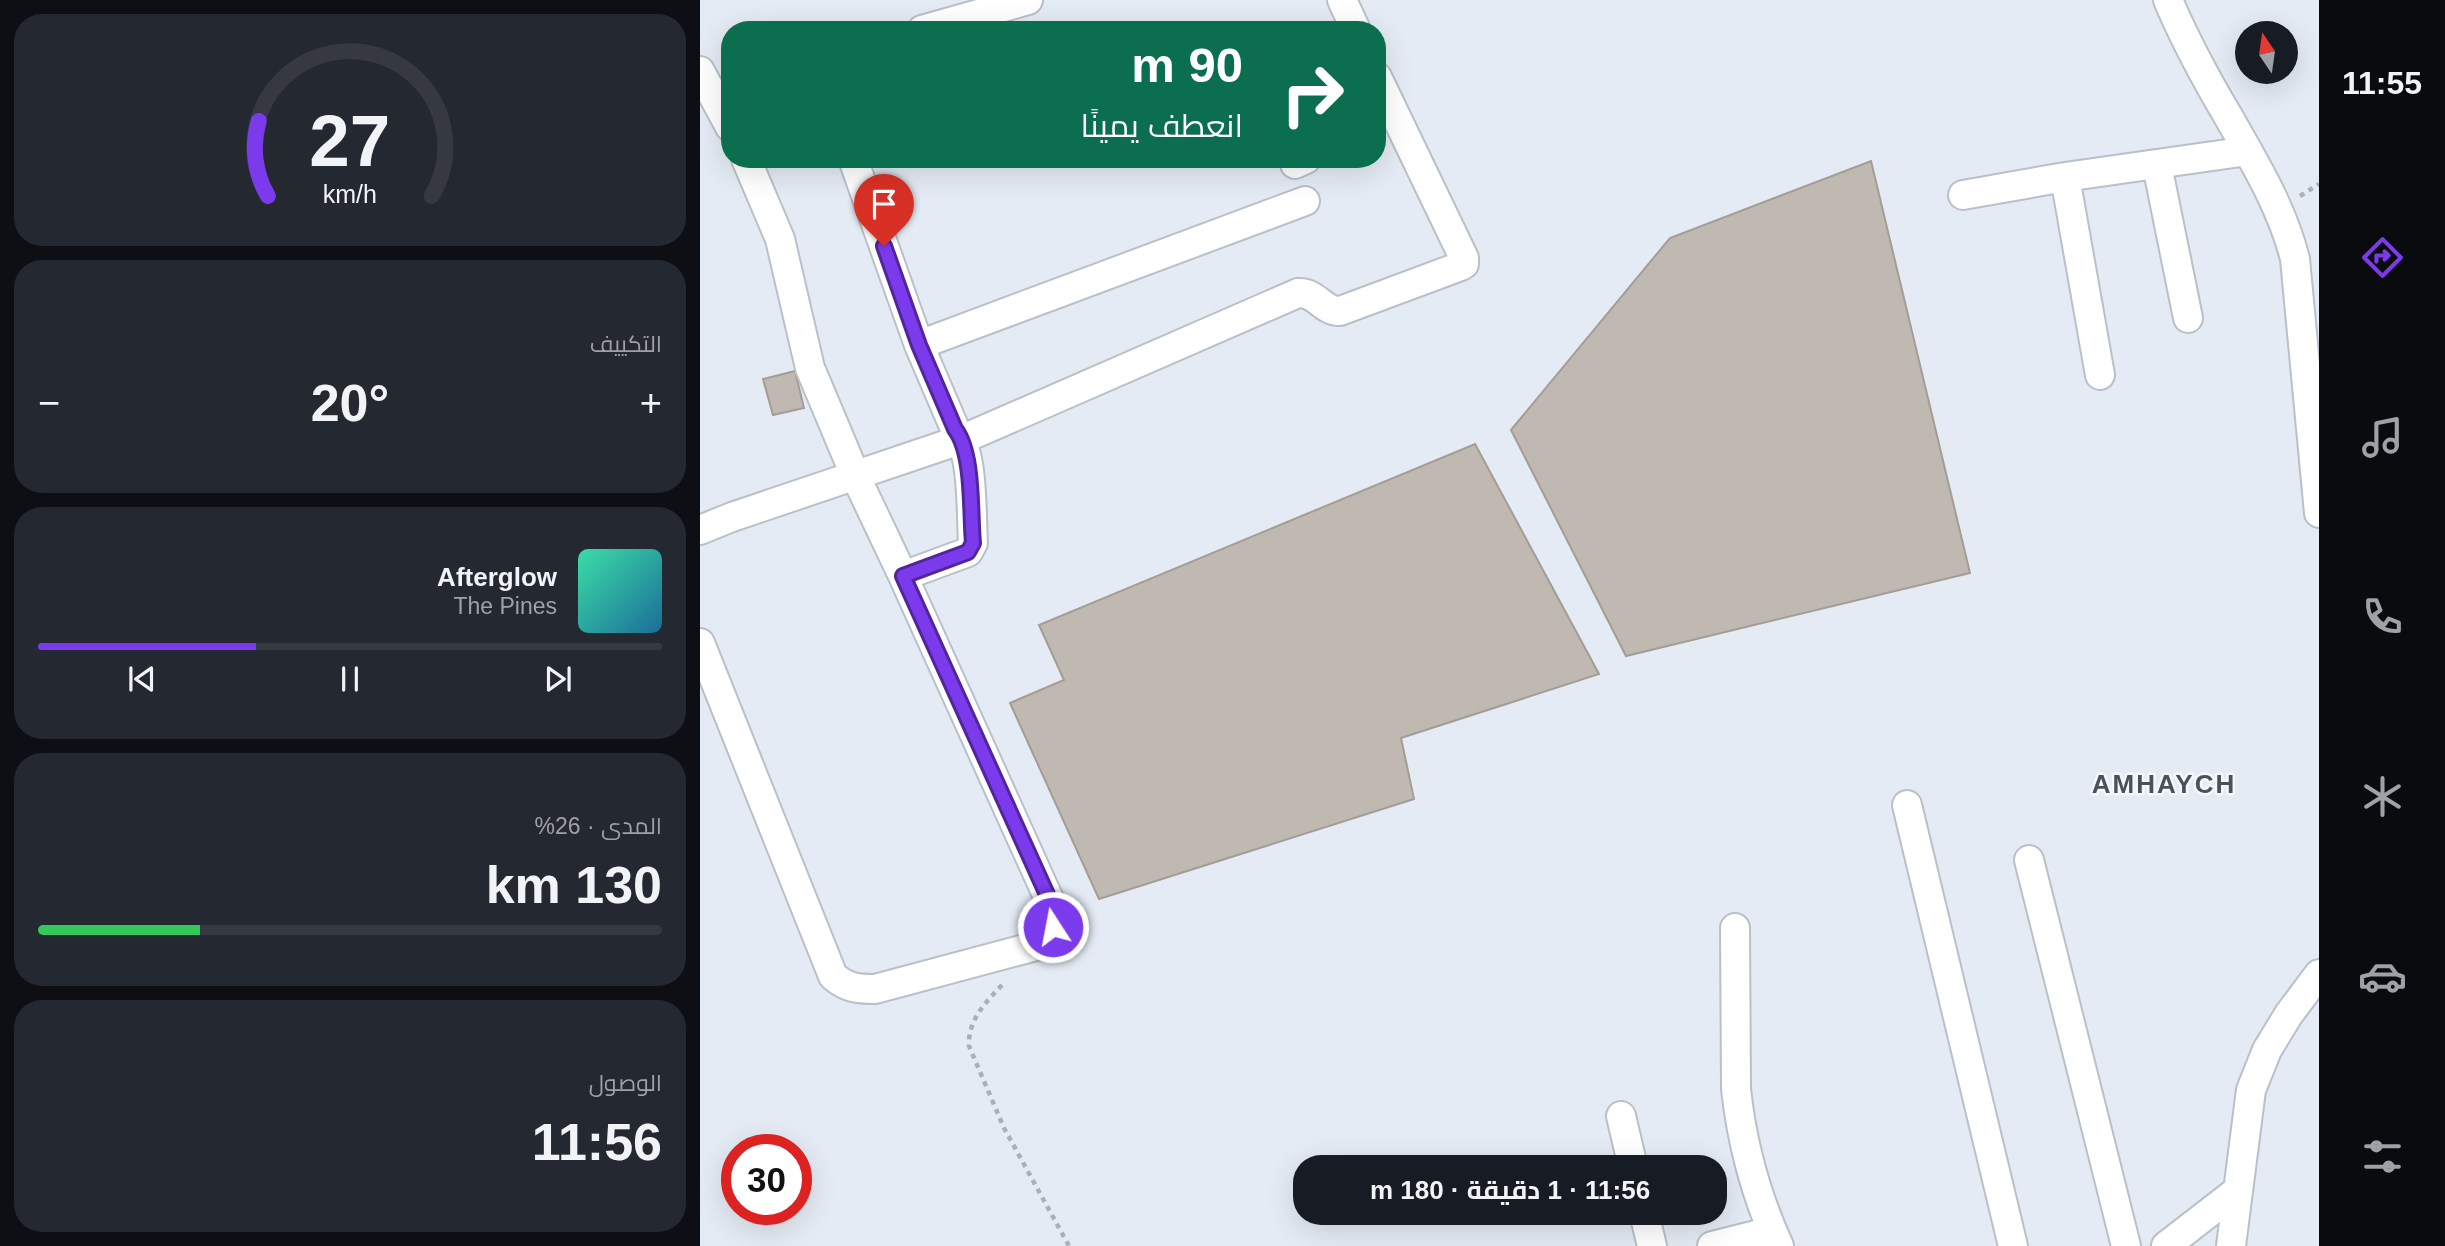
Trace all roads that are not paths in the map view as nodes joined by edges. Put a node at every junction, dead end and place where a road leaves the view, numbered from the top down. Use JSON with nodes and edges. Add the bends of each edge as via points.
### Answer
{"nodes":[{"id":1,"x":1028,"y":0,"type":"edge"},
{"id":2,"x":1342,"y":0,"type":"edge"},
{"id":3,"x":2168,"y":0,"type":"edge"},
{"id":4,"x":954,"y":21,"type":"edge"},
{"id":5,"x":1352,"y":21,"type":"edge"},
{"id":6,"x":713,"y":80,"type":"edge"},
{"id":7,"x":721,"y":102,"type":"edge"},
{"id":8,"x":1388,"y":127,"type":"edge"},
{"id":9,"x":2248,"y":151,"type":"junction"},
{"id":10,"x":2157,"y":165,"type":"junction"},
{"id":11,"x":750,"y":168,"type":"edge"},
{"id":12,"x":856,"y":168,"type":"edge"},
{"id":13,"x":2065,"y":177,"type":"junction"},
{"id":14,"x":1963,"y":195,"type":"dead end"},
{"id":15,"x":1305,"y":201,"type":"dead end"},
{"id":16,"x":2188,"y":318,"type":"dead end"},
{"id":17,"x":919,"y":345,"type":"junction"},
{"id":18,"x":2100,"y":375,"type":"dead end"},
{"id":19,"x":962,"y":439,"type":"junction"},
{"id":20,"x":855,"y":475,"type":"junction"},
{"id":21,"x":2319,"y":513,"type":"edge"},
{"id":22,"x":700,"y":530,"type":"edge"},
{"id":23,"x":903,"y":576,"type":"junction"},
{"id":24,"x":700,"y":643,"type":"edge"},
{"id":25,"x":1907,"y":806,"type":"dead end"},
{"id":26,"x":2029,"y":860,"type":"dead end"},
{"id":27,"x":1735,"y":928,"type":"dead end"},
{"id":28,"x":2319,"y":974,"type":"edge"},
{"id":29,"x":1621,"y":1116,"type":"dead end"},
{"id":30,"x":1630,"y":1155,"type":"edge"},
{"id":31,"x":2237,"y":1191,"type":"junction"},
{"id":32,"x":1647,"y":1225,"type":"edge"},
{"id":33,"x":1776,"y":1239,"type":"edge"},
{"id":34,"x":1652,"y":1246,"type":"edge"},
{"id":35,"x":1712,"y":1246,"type":"edge"},
{"id":36,"x":2013,"y":1246,"type":"edge"},
{"id":37,"x":2126,"y":1246,"type":"edge"},
{"id":38,"x":2166,"y":1246,"type":"edge"},
{"id":39,"x":2231,"y":1246,"type":"edge"}],
"edges":[{"from":1,"to":4,"type":"street"},
{"from":2,"to":5,"type":"street"},
{"from":3,"to":9,"type":"street"},
{"from":6,"to":7,"type":"street"},
{"from":8,"to":19,"type":"street","via":[[1464,264],[1340,311],[1298,293]]},
{"from":9,"to":10,"type":"street"},
{"from":9,"to":21,"type":"street","via":[[2278,209],[2295,259]]},
{"from":10,"to":13,"type":"street"},
{"from":10,"to":16,"type":"street"},
{"from":11,"to":20,"type":"street","via":[[780,239],[810,368]]},
{"from":12,"to":17,"type":"street"},
{"from":13,"to":14,"type":"street"},
{"from":13,"to":18,"type":"street"},
{"from":15,"to":17,"type":"street"},
{"from":17,"to":19,"type":"street"},
{"from":19,"to":20,"type":"street"},
{"from":19,"to":23,"type":"street","via":[[971,549]]},
{"from":20,"to":22,"type":"street"},
{"from":20,"to":23,"type":"street"},
{"from":23,"to":24,"type":"street","via":[[1049,899],[1053,927],[1036,946],[875,989],[856,989],[833,976]]},
{"from":25,"to":36,"type":"street"},
{"from":26,"to":37,"type":"street"},
{"from":27,"to":33,"type":"street","via":[[1741,1130],[1758,1196]]},
{"from":28,"to":31,"type":"street","via":[[2267,1049],[2251,1090]]},
{"from":29,"to":30,"type":"street"},
{"from":31,"to":38,"type":"street"},
{"from":31,"to":39,"type":"street"},
{"from":32,"to":34,"type":"street"},
{"from":33,"to":35,"type":"street"}]}
